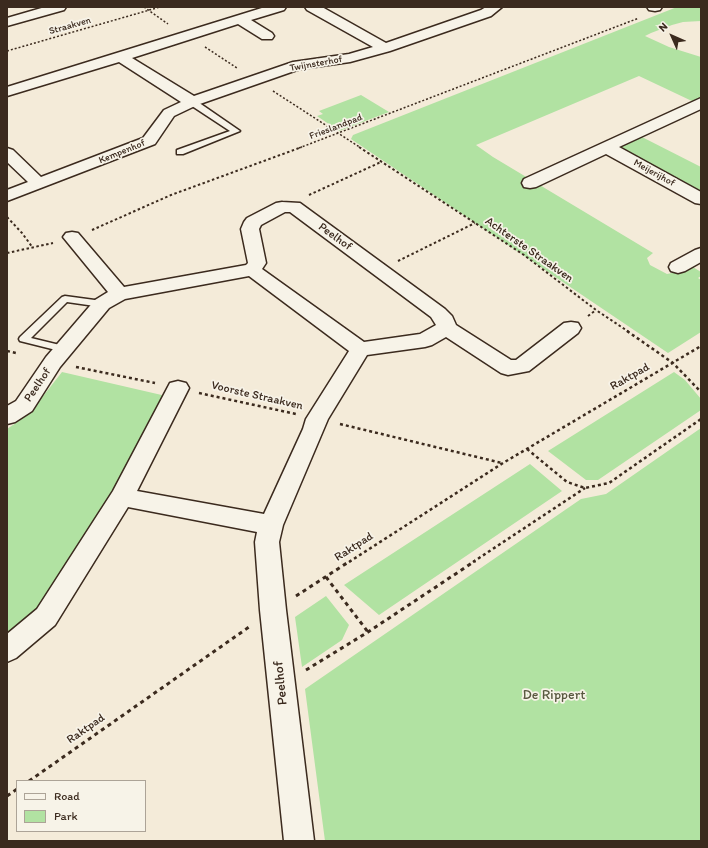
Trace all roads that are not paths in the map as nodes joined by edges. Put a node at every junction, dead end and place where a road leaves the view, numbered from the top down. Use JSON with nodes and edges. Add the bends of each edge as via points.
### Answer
{"nodes":[{"id":1,"x":59,"y":7,"type":"edge"},
{"id":2,"x":279,"y":7,"type":"edge"},
{"id":3,"x":312,"y":7,"type":"edge"},
{"id":4,"x":495,"y":7,"type":"edge"},
{"id":5,"x":241,"y":20,"type":"junction"},
{"id":6,"x":7,"y":22,"type":"edge"},
{"id":7,"x":267,"y":36,"type":"dead end"},
{"id":8,"x":385,"y":48,"type":"junction"},
{"id":9,"x":121,"y":57,"type":"junction"},
{"id":10,"x":247,"y":83,"type":"joint"},
{"id":11,"x":7,"y":92,"type":"edge"},
{"id":12,"x":192,"y":102,"type":"junction"},
{"id":13,"x":701,"y":103,"type":"edge"},
{"id":14,"x":606,"y":147,"type":"junction"},
{"id":15,"x":180,"y":152,"type":"dead end"},
{"id":16,"x":7,"y":153,"type":"edge"},
{"id":17,"x":530,"y":183,"type":"dead end"},
{"id":18,"x":39,"y":184,"type":"junction"},
{"id":19,"x":7,"y":196,"type":"edge"},
{"id":20,"x":701,"y":200,"type":"edge"},
{"id":21,"x":72,"y":237,"type":"road end"},
{"id":22,"x":701,"y":254,"type":"edge"},
{"id":23,"x":678,"y":267,"type":"dead end"},
{"id":24,"x":252,"y":270,"type":"junction"},
{"id":25,"x":110,"y":299,"type":"junction"},
{"id":26,"x":447,"y":328,"type":"junction"},
{"id":27,"x":571,"y":328,"type":"dead end"},
{"id":28,"x":360,"y":349,"type":"junction"},
{"id":29,"x":59,"y":355,"type":"junction"},
{"id":30,"x":178,"y":388,"type":"road end"},
{"id":31,"x":7,"y":416,"type":"edge"},
{"id":32,"x":122,"y":497,"type":"junction"},
{"id":33,"x":271,"y":525,"type":"junction"},
{"id":34,"x":7,"y":650,"type":"edge"},
{"id":35,"x":299,"y":841,"type":"edge"}],
"edges":[{"from":1,"to":6,"type":"street"},
{"from":2,"to":5,"type":"street"},
{"from":3,"to":8,"type":"street"},
{"from":4,"to":8,"type":"street","name":"Twijnsterhof","via":[[486,13]]},
{"from":5,"to":7,"type":"street"},
{"from":5,"to":9,"type":"street"},
{"from":8,"to":10,"type":"street","name":"Twijnsterhof","via":[[350,58],[298,65]]},
{"from":9,"to":11,"type":"street"},
{"from":9,"to":12,"type":"street"},
{"from":10,"to":12,"type":"street","name":"Kempenhof"},
{"from":12,"to":15,"type":"lane","via":[[236,131]]},
{"from":12,"to":18,"type":"street","name":"Kempenhof","via":[[169,113],[149,141]]},
{"from":13,"to":14,"type":"street"},
{"from":14,"to":17,"type":"street"},
{"from":14,"to":20,"type":"street","name":"Meijerijhof"},
{"from":16,"to":18,"type":"street"},
{"from":18,"to":19,"type":"street","name":"Kempenhof"},
{"from":21,"to":25,"type":"street"},
{"from":22,"to":23,"type":"street"},
{"from":24,"to":25,"type":"street"},
{"from":24,"to":26,"type":"street","name":"Peelhof","via":[[257,263],[250,229],[253,222],[282,207],[294,207],[438,313]]},
{"from":24,"to":28,"type":"street"},
{"from":25,"to":29,"type":"street","name":"Peelhof"},
{"from":25,"to":29,"type":"lane","via":[[65,299],[24,340]]},
{"from":26,"to":27,"type":"street","name":"Peelhof","via":[[508,368],[522,366]]},
{"from":26,"to":28,"type":"street","via":[[425,340]]},
{"from":28,"to":33,"type":"street","name":"Peelhof","via":[[317,419]]},
{"from":29,"to":31,"type":"street","name":"Peelhof","via":[[24,406]]},
{"from":30,"to":32,"type":"street"},
{"from":32,"to":33,"type":"street"},
{"from":32,"to":34,"type":"street","via":[[46,617]]},
{"from":33,"to":35,"type":"street","name":"Peelhof","via":[[267,542],[273,610]]}]}
